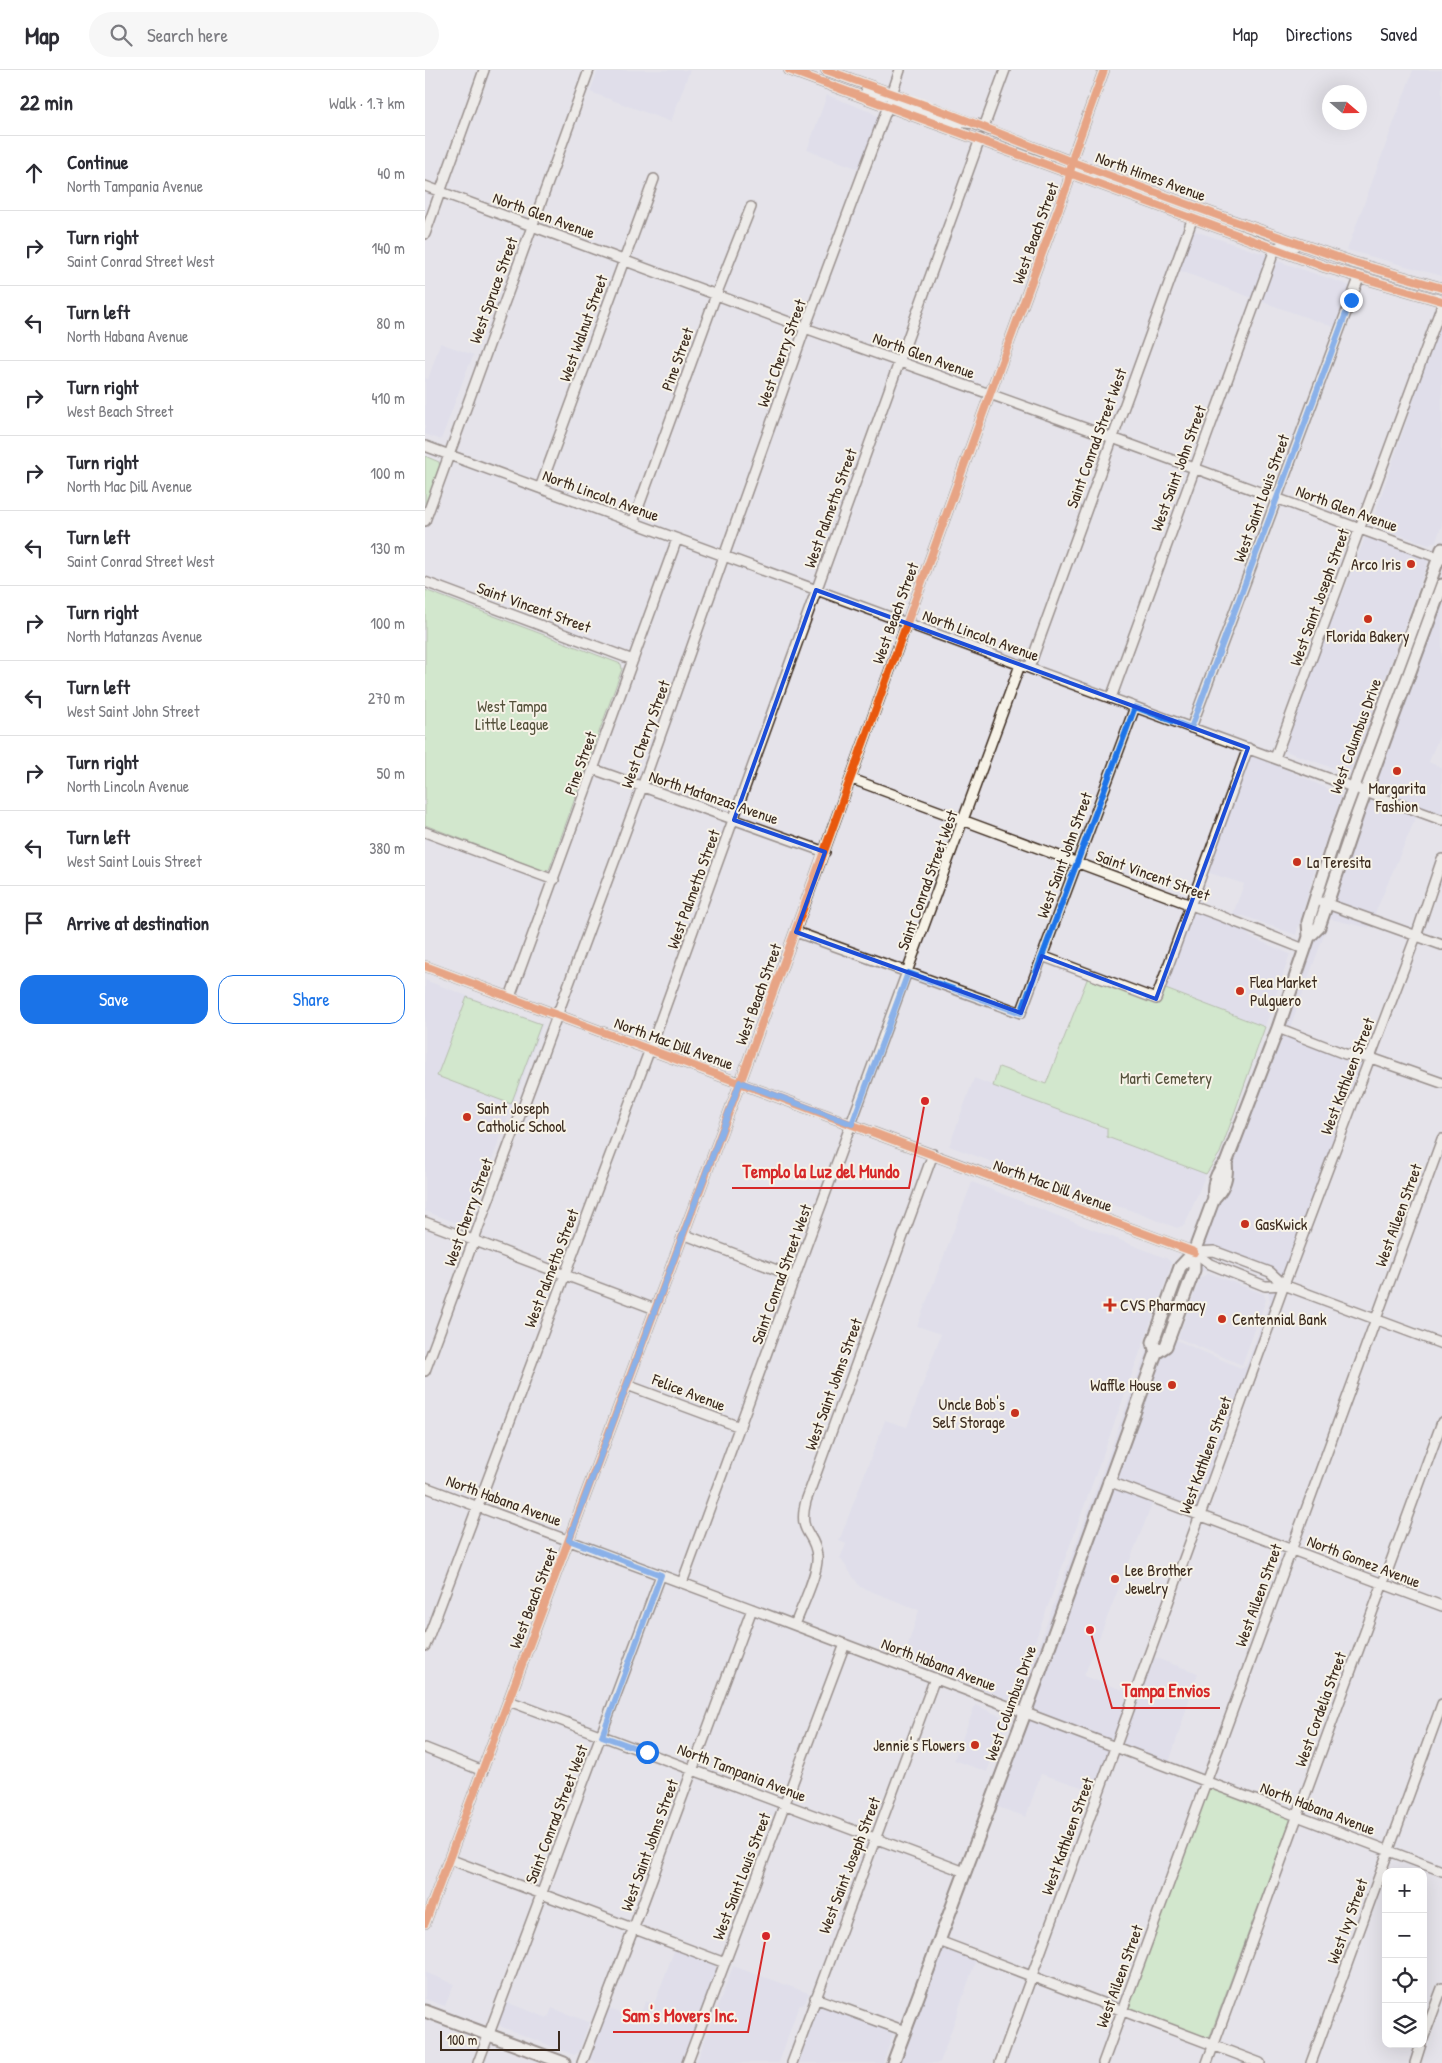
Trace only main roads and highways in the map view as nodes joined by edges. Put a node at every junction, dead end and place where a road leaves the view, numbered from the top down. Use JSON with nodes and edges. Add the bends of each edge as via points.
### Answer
{"nodes":[{"id":1,"x":1441,"y":555,"type":"edge"},
{"id":2,"x":1442,"y":585,"type":"edge"},
{"id":3,"x":1309,"y":936,"type":"junction"},
{"id":4,"x":425,"y":2011,"type":"edge"},
{"id":5,"x":564,"y":2063,"type":"edge"},
{"id":6,"x":893,"y":2063,"type":"edge"}],
"edges":[{"from":1,"to":3,"type":"main road","name":"West Columbus Drive","via":[[1315,899],[1308,922]]},
{"from":2,"to":3,"type":"main road","name":"West Columbus Drive","via":[[1319,927]]},
{"from":3,"to":6,"type":"main road","name":"West Columbus Drive","via":[[1226,1163],[1227,1174],[1221,1192],[1214,1198],[1194,1252],[1180,1267],[1153,1342],[1156,1353]]},
{"from":4,"to":5,"type":"main road"}]}
